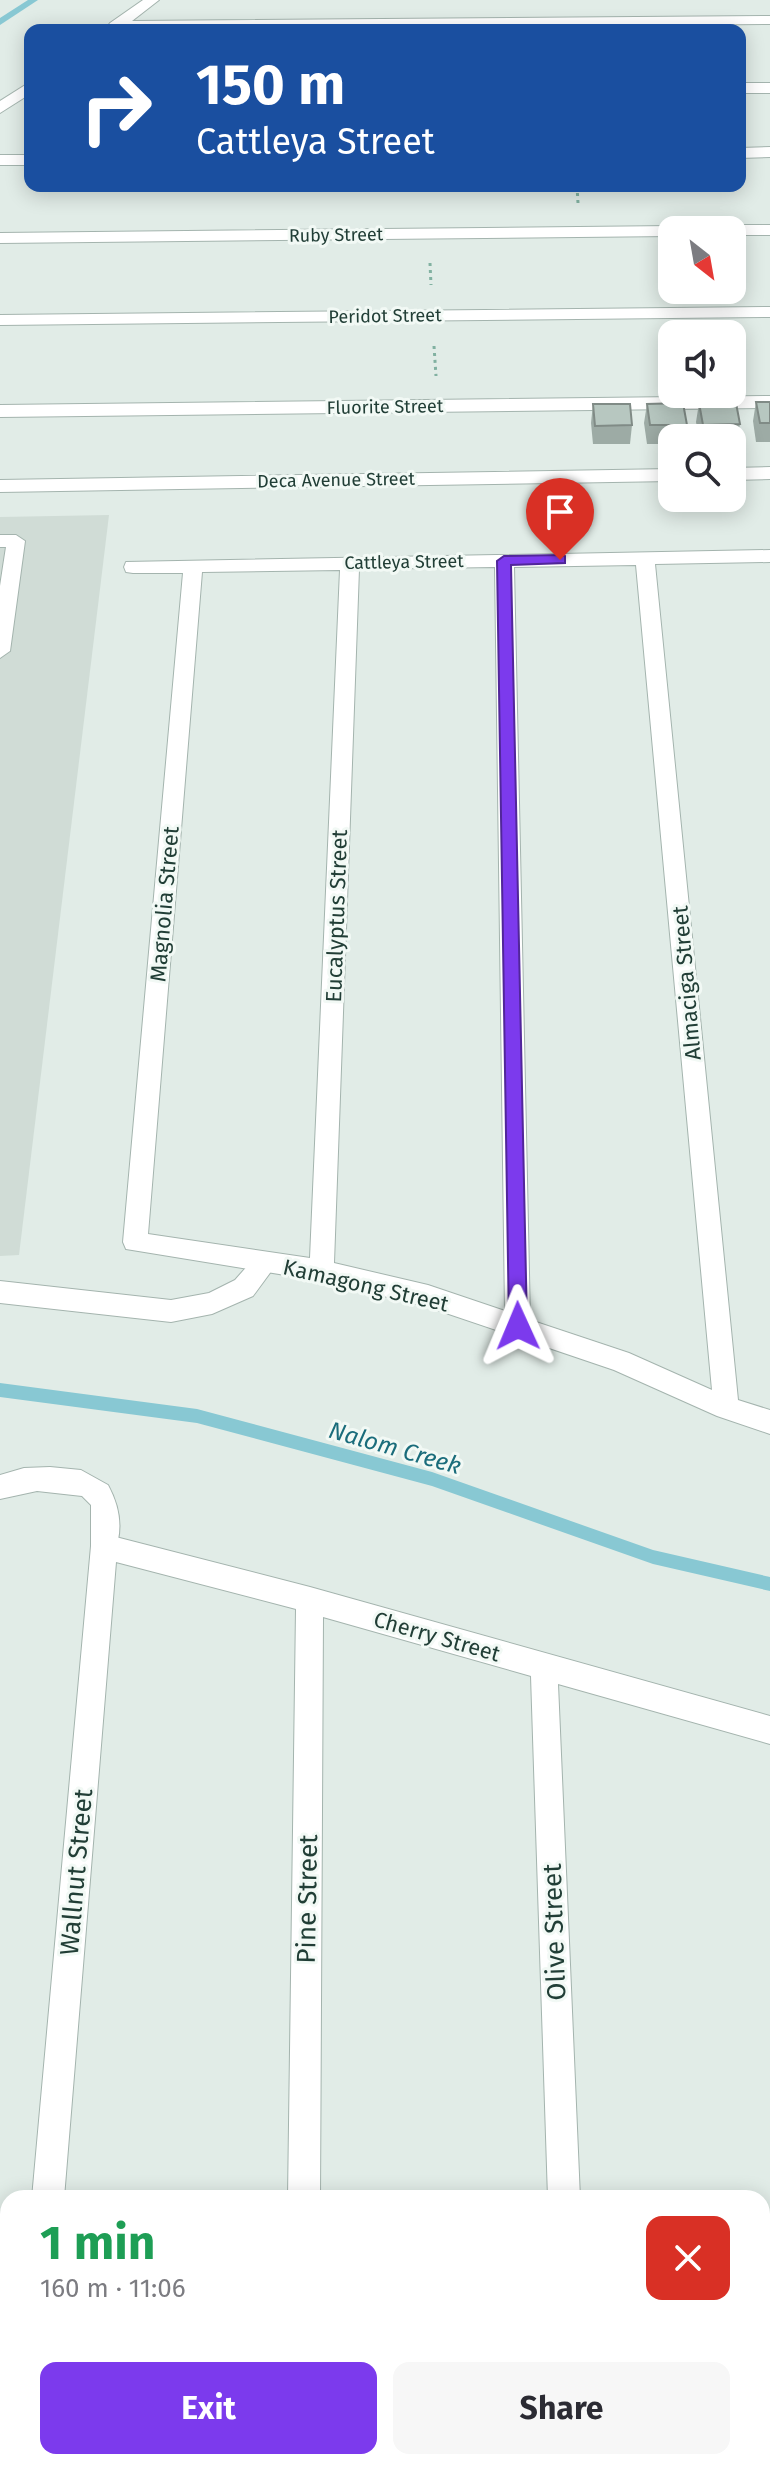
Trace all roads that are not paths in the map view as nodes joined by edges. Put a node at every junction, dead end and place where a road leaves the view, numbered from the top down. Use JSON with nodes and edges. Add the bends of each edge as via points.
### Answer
{"nodes":[{"id":1,"x":152,"y":0,"type":"edge"},
{"id":2,"x":686,"y":0,"type":"edge"},
{"id":3,"x":770,"y":20,"type":"edge"},
{"id":4,"x":682,"y":21,"type":"junction"},
{"id":5,"x":118,"y":24,"type":"edge"},
{"id":6,"x":232,"y":24,"type":"edge"},
{"id":7,"x":746,"y":88,"type":"edge"},
{"id":8,"x":770,"y":88,"type":"edge"},
{"id":9,"x":24,"y":94,"type":"edge"},
{"id":10,"x":0,"y":108,"type":"edge"},
{"id":11,"x":770,"y":152,"type":"edge"},
{"id":12,"x":746,"y":153,"type":"edge"},
{"id":13,"x":0,"y":160,"type":"edge"},
{"id":14,"x":24,"y":160,"type":"edge"},
{"id":15,"x":746,"y":230,"type":"edge"},
{"id":16,"x":770,"y":230,"type":"edge"},
{"id":17,"x":658,"y":231,"type":"edge"},
{"id":18,"x":0,"y":238,"type":"edge"},
{"id":19,"x":770,"y":312,"type":"edge"},
{"id":20,"x":0,"y":320,"type":"edge"},
{"id":21,"x":770,"y":402,"type":"edge"},
{"id":22,"x":0,"y":411,"type":"edge"},
{"id":23,"x":770,"y":473,"type":"edge"},
{"id":24,"x":746,"y":474,"type":"edge"},
{"id":25,"x":658,"y":475,"type":"edge"},
{"id":26,"x":0,"y":486,"type":"edge"},
{"id":27,"x":0,"y":541,"type":"edge"},
{"id":28,"x":770,"y":556,"type":"edge"},
{"id":29,"x":645,"y":558,"type":"junction"},
{"id":30,"x":504,"y":561,"type":"junction"},
{"id":31,"x":350,"y":563,"type":"junction"},
{"id":32,"x":193,"y":566,"type":"junction"},
{"id":33,"x":133,"y":567,"type":"dead end"},
{"id":34,"x":0,"y":651,"type":"edge"},
{"id":35,"x":135,"y":1242,"type":"joint"},
{"id":36,"x":266,"y":1262,"type":"junction"},
{"id":37,"x":322,"y":1270,"type":"junction"},
{"id":38,"x":0,"y":1292,"type":"edge"},
{"id":39,"x":518,"y":1326,"type":"junction"},
{"id":40,"x":726,"y":1408,"type":"junction"},
{"id":41,"x":770,"y":1422,"type":"edge"},
{"id":42,"x":0,"y":1487,"type":"edge"},
{"id":43,"x":104,"y":1546,"type":"junction"},
{"id":44,"x":310,"y":1600,"type":"junction"},
{"id":45,"x":544,"y":1666,"type":"junction"},
{"id":46,"x":770,"y":1730,"type":"edge"},
{"id":47,"x":49,"y":2190,"type":"edge"},
{"id":48,"x":304,"y":2190,"type":"edge"},
{"id":49,"x":564,"y":2190,"type":"edge"}],
"edges":[{"from":1,"to":5,"type":"street"},
{"from":2,"to":4,"type":"street"},
{"from":3,"to":4,"type":"street"},
{"from":4,"to":6,"type":"street","via":[[565,16]]},
{"from":7,"to":8,"type":"street"},
{"from":9,"to":10,"type":"street"},
{"from":11,"to":12,"type":"street"},
{"from":13,"to":14,"type":"street"},
{"from":15,"to":16,"type":"street"},
{"from":17,"to":18,"type":"street","name":"Ruby Street"},
{"from":19,"to":20,"type":"street","name":"Peridot Street"},
{"from":21,"to":22,"type":"street","name":"Fluorite Street"},
{"from":23,"to":24,"type":"street"},
{"from":25,"to":26,"type":"street","name":"Deca Avenue Street"},
{"from":27,"to":34,"type":"street","via":[[16,541]]},
{"from":28,"to":29,"type":"street","name":"Cattleya Street"},
{"from":29,"to":30,"type":"street","name":"Cattleya Street"},
{"from":29,"to":40,"type":"street","name":"Almaciga Street"},
{"from":30,"to":31,"type":"street","name":"Cattleya Street"},
{"from":30,"to":39,"type":"street"},
{"from":31,"to":32,"type":"street","name":"Cattleya Street"},
{"from":31,"to":37,"type":"street","name":"Eucalyptus Street"},
{"from":32,"to":33,"type":"street","name":"Cattleya Street"},
{"from":32,"to":35,"type":"street","name":"Magnolia Street"},
{"from":35,"to":36,"type":"street","name":"Kamagong Street"},
{"from":36,"to":37,"type":"street","name":"Kamagong Street"},
{"from":36,"to":38,"type":"street","via":[[244,1288],[212,1303],[171,1311]]},
{"from":37,"to":39,"type":"street","name":"Kamagong Street","via":[[428,1296]]},
{"from":39,"to":40,"type":"street","name":"Kamagong Street","via":[[620,1361]]},
{"from":40,"to":41,"type":"street","name":"Kamagong Street"},
{"from":42,"to":43,"type":"street","name":"Wallnut Street","via":[[43,1478],[79,1479],[95,1488],[106,1503]]},
{"from":43,"to":44,"type":"street","name":"Cherry Street"},
{"from":43,"to":47,"type":"street","name":"Wallnut Street"},
{"from":44,"to":45,"type":"street","name":"Cherry Street"},
{"from":44,"to":48,"type":"street","name":"Pine Street"},
{"from":45,"to":46,"type":"street","name":"Cherry Street"},
{"from":45,"to":49,"type":"street","name":"Olive Street"}]}
